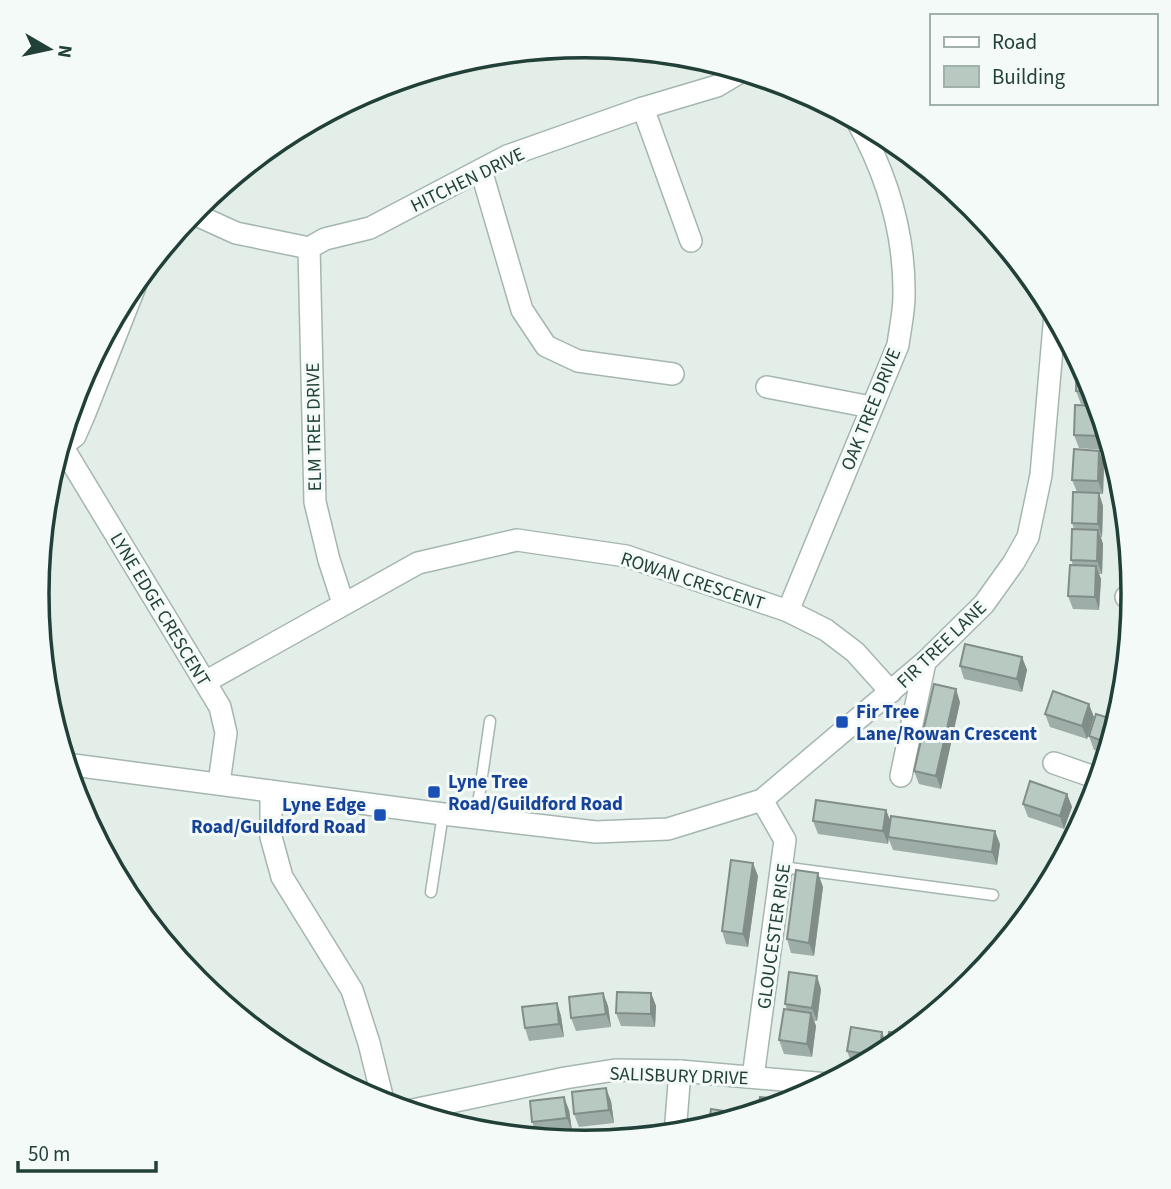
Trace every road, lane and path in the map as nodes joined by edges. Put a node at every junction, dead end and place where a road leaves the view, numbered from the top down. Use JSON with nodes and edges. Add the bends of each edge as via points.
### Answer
{"nodes":[{"id":1,"x":730,"y":78,"type":"edge"},
{"id":2,"x":643,"y":108,"type":"junction"},
{"id":3,"x":867,"y":138,"type":"edge"},
{"id":4,"x":481,"y":170,"type":"junction"},
{"id":5,"x":203,"y":218,"type":"edge"},
{"id":6,"x":691,"y":241,"type":"dead end"},
{"id":7,"x":309,"y":247,"type":"junction"},
{"id":8,"x":1053,"y":332,"type":"edge"},
{"id":9,"x":115,"y":336,"type":"edge"},
{"id":10,"x":673,"y":374,"type":"dead end"},
{"id":11,"x":767,"y":387,"type":"dead end"},
{"id":12,"x":871,"y":407,"type":"junction"},
{"id":13,"x":72,"y":438,"type":"edge"},
{"id":14,"x":67,"y":456,"type":"edge"},
{"id":15,"x":343,"y":603,"type":"junction"},
{"id":16,"x":788,"y":611,"type":"junction"},
{"id":17,"x":925,"y":662,"type":"junction"},
{"id":18,"x":205,"y":682,"type":"junction"},
{"id":19,"x":891,"y":692,"type":"junction"},
{"id":20,"x":491,"y":721,"type":"dead end"},
{"id":21,"x":1054,"y":763,"type":"dead end"},
{"id":22,"x":77,"y":765,"type":"edge"},
{"id":23,"x":901,"y":776,"type":"dead end"},
{"id":24,"x":1091,"y":776,"type":"edge"},
{"id":25,"x":219,"y":783,"type":"junction"},
{"id":26,"x":271,"y":791,"type":"junction"},
{"id":27,"x":762,"y":800,"type":"junction"},
{"id":28,"x":443,"y":814,"type":"junction"},
{"id":29,"x":476,"y":818,"type":"junction"},
{"id":30,"x":782,"y":867,"type":"junction"},
{"id":31,"x":431,"y":892,"type":"dead end"},
{"id":32,"x":993,"y":895,"type":"dead end"},
{"id":33,"x":680,"y":1071,"type":"junction"},
{"id":34,"x":754,"y":1077,"type":"junction"},
{"id":35,"x":809,"y":1082,"type":"edge"},
{"id":36,"x":381,"y":1090,"type":"edge"},
{"id":37,"x":445,"y":1112,"type":"edge"},
{"id":38,"x":676,"y":1123,"type":"edge"}],
"edges":[{"from":1,"to":2,"type":"street","name":"HITCHEN DRIVE"},
{"from":2,"to":4,"type":"street","name":"HITCHEN DRIVE","via":[[507,156]]},
{"from":2,"to":6,"type":"street"},
{"from":3,"to":12,"type":"street","name":"OAK TREE DRIVE","via":[[896,215],[904,298],[898,345]]},
{"from":4,"to":7,"type":"street","name":"HITCHEN DRIVE","via":[[370,228]]},
{"from":4,"to":10,"type":"street","via":[[522,310],[546,346],[578,361]]},
{"from":5,"to":7,"type":"street","via":[[236,233]]},
{"from":7,"to":15,"type":"street","name":"ELM TREE DRIVE","via":[[315,502]]},
{"from":8,"to":17,"type":"street","name":"FIR TREE LANE","via":[[1041,475],[1028,537],[984,604]]},
{"from":9,"to":13,"type":"street"},
{"from":11,"to":12,"type":"street"},
{"from":12,"to":16,"type":"street","name":"OAK TREE DRIVE"},
{"from":14,"to":18,"type":"street","name":"LYNE EDGE CRESCENT"},
{"from":15,"to":16,"type":"street","name":"ROWAN CRESCENT","via":[[418,563],[517,540],[626,556]]},
{"from":15,"to":18,"type":"street","name":"ROWAN CRESCENT"},
{"from":16,"to":19,"type":"street","name":"ROWAN CRESCENT","via":[[826,630],[855,652]]},
{"from":17,"to":19,"type":"street","name":"FIR TREE LANE"},
{"from":17,"to":23,"type":"street"},
{"from":18,"to":25,"type":"street","name":"LYNE EDGE CRESCENT","via":[[225,721]]},
{"from":19,"to":27,"type":"street","name":"FIR TREE LANE"},
{"from":20,"to":29,"type":"lane"},
{"from":21,"to":24,"type":"street"},
{"from":22,"to":25,"type":"street"},
{"from":25,"to":26,"type":"street"},
{"from":26,"to":28,"type":"street"},
{"from":26,"to":36,"type":"street","via":[[271,837],[282,877],[352,990]]},
{"from":27,"to":29,"type":"street","via":[[668,829],[596,832]]},
{"from":27,"to":30,"type":"street","name":"GLOUCESTER RISE","via":[[785,840]]},
{"from":28,"to":29,"type":"street"},
{"from":28,"to":31,"type":"lane"},
{"from":30,"to":32,"type":"lane"},
{"from":30,"to":34,"type":"street","name":"GLOUCESTER RISE"},
{"from":33,"to":34,"type":"street","name":"SALISBURY DRIVE"},
{"from":33,"to":37,"type":"street","name":"SALISBURY DRIVE","via":[[615,1070],[565,1078]]},
{"from":33,"to":38,"type":"street"},
{"from":34,"to":35,"type":"street","name":"SALISBURY DRIVE"}]}
